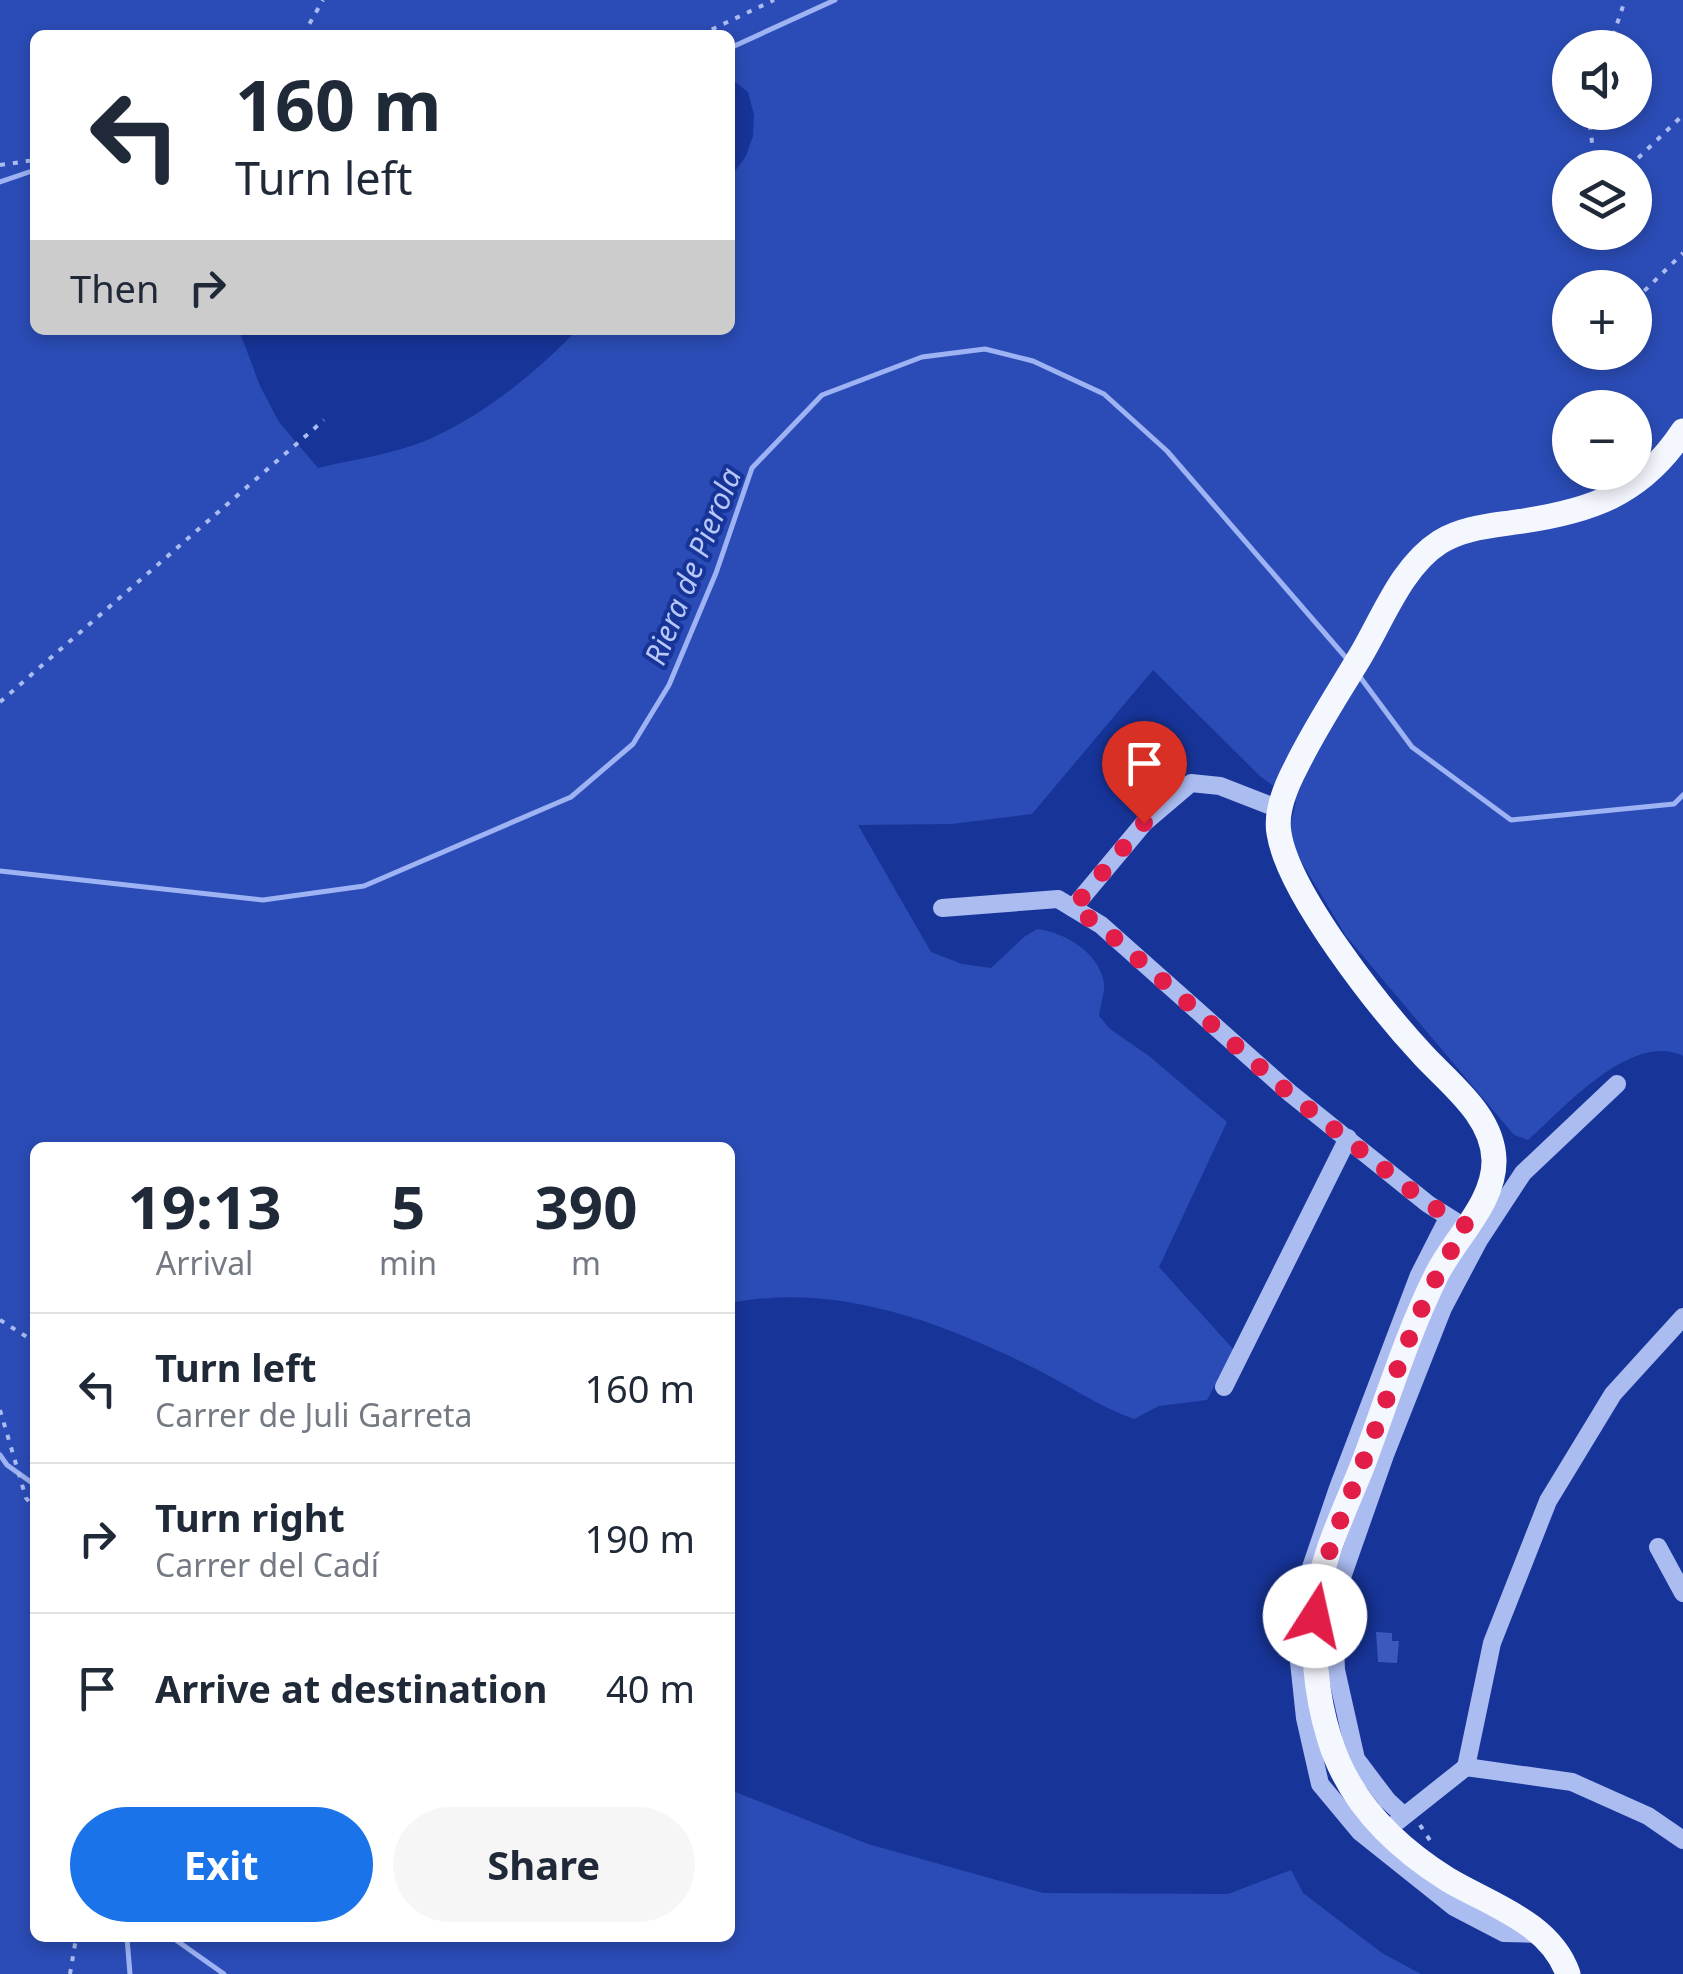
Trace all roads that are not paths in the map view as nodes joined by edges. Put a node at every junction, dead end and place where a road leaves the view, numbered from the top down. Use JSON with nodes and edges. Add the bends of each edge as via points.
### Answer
{"nodes":[{"id":1,"x":1683,"y":431,"type":"edge"},
{"id":2,"x":1279,"y":810,"type":"junction"},
{"id":3,"x":942,"y":908,"type":"dead end"},
{"id":4,"x":1073,"y":908,"type":"junction"},
{"id":5,"x":1617,"y":1084,"type":"dead end"},
{"id":6,"x":1348,"y":1138,"type":"junction"},
{"id":7,"x":1523,"y":1173,"type":"junction"},
{"id":8,"x":1494,"y":1174,"type":"junction"},
{"id":9,"x":1458,"y":1222,"type":"junction"},
{"id":10,"x":1683,"y":1316,"type":"edge"},
{"id":11,"x":1224,"y":1387,"type":"dead end"},
{"id":12,"x":1658,"y":1547,"type":"dead end"},
{"id":13,"x":1683,"y":1593,"type":"edge"},
{"id":14,"x":1466,"y":1767,"type":"junction"},
{"id":15,"x":1395,"y":1824,"type":"junction"},
{"id":16,"x":1683,"y":1840,"type":"edge"},
{"id":17,"x":1541,"y":1934,"type":"junction"},
{"id":18,"x":1568,"y":1974,"type":"edge"}],
"edges":[{"from":1,"to":2,"type":"main road","via":[[1650,472],[1616,496],[1572,512],[1463,532],[1419,560],[1318,726]]},
{"from":2,"to":4,"type":"street","via":[[1207,782],[1191,783],[1144,823]]},
{"from":2,"to":8,"type":"main road","via":[[1278,831],[1295,878],[1400,1031],[1481,1119]]},
{"from":3,"to":4,"type":"street","via":[[1058,899]]},
{"from":4,"to":6,"type":"street"},
{"from":5,"to":7,"type":"street"},
{"from":6,"to":9,"type":"street"},
{"from":6,"to":11,"type":"street"},
{"from":7,"to":8,"type":"street"},
{"from":7,"to":15,"type":"street","via":[[1443,1308],[1333,1603],[1336,1670],[1356,1759],[1387,1800]]},
{"from":8,"to":9,"type":"main road","via":[[1480,1206]]},
{"from":9,"to":15,"type":"main road","via":[[1326,1559],[1317,1599],[1315,1640],[1329,1738],[1359,1801]]},
{"from":9,"to":17,"type":"street","via":[[1419,1275],[1305,1586],[1297,1643],[1305,1718],[1320,1784],[1360,1832],[1454,1906],[1504,1933]]},
{"from":10,"to":14,"type":"street","via":[[1613,1394],[1548,1500],[1492,1644]]},
{"from":12,"to":13,"type":"street"},
{"from":14,"to":15,"type":"street"},
{"from":14,"to":16,"type":"street","via":[[1572,1782],[1648,1816]]},
{"from":15,"to":17,"type":"main road","via":[[1443,1876]]},
{"from":17,"to":18,"type":"main road"}]}
